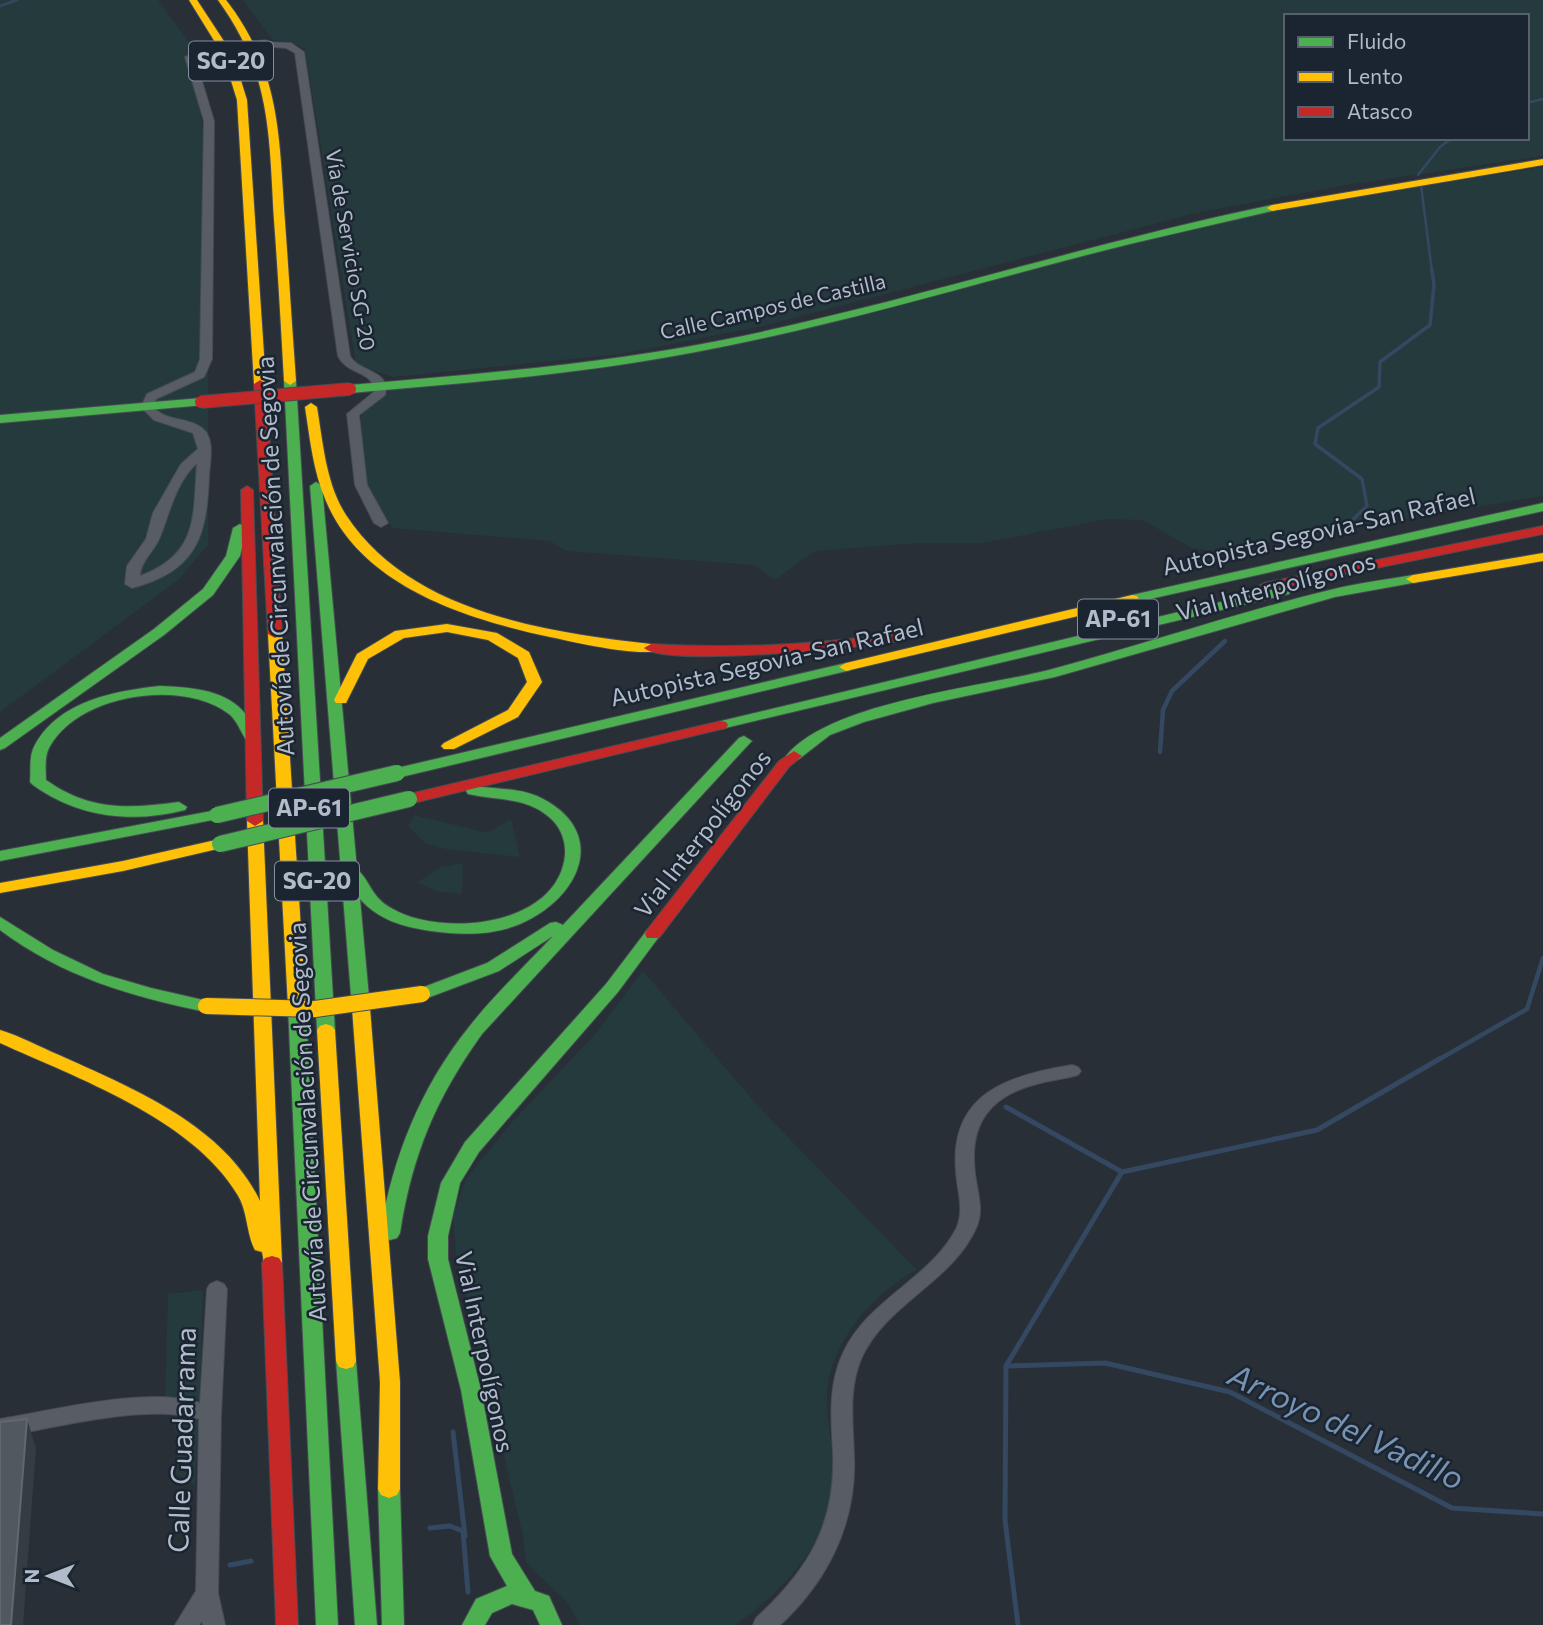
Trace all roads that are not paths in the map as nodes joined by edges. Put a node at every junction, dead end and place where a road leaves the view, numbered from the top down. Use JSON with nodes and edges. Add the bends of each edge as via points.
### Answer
{"nodes":[{"id":1,"x":193,"y":0,"type":"edge"},
{"id":2,"x":222,"y":0,"type":"edge"},
{"id":3,"x":267,"y":44,"type":"tunnel mouth"},
{"id":4,"x":214,"y":50,"type":"tunnel mouth"},
{"id":5,"x":276,"y":136,"type":"junction"},
{"id":6,"x":1543,"y":162,"type":"edge"},
{"id":7,"x":249,"y":207,"type":"junction"},
{"id":8,"x":305,"y":351,"type":"dead end"},
{"id":9,"x":308,"y":376,"type":"dead end"},
{"id":10,"x":381,"y":386,"type":"junction"},
{"id":11,"x":147,"y":407,"type":"junction"},
{"id":12,"x":311,"y":407,"type":"junction"},
{"id":13,"x":0,"y":419,"type":"edge"},
{"id":14,"x":244,"y":420,"type":"dead end"},
{"id":15,"x":204,"y":450,"type":"junction"},
{"id":16,"x":1543,"y":507,"type":"edge"},
{"id":17,"x":1459,"y":522,"type":"junction"},
{"id":18,"x":381,"y":523,"type":"dead end"},
{"id":19,"x":1543,"y":530,"type":"edge"},
{"id":20,"x":1469,"y":543,"type":"junction"},
{"id":21,"x":1543,"y":556,"type":"edge"},
{"id":22,"x":1047,"y":607,"type":"junction"},
{"id":23,"x":105,"y":671,"type":"junction"},
{"id":24,"x":947,"y":671,"type":"junction"},
{"id":25,"x":337,"y":730,"type":"junction"},
{"id":26,"x":744,"y":741,"type":"junction"},
{"id":27,"x":0,"y":745,"type":"edge"},
{"id":28,"x":425,"y":752,"type":"junction"},
{"id":29,"x":0,"y":757,"type":"edge"},
{"id":30,"x":255,"y":758,"type":"junction"},
{"id":31,"x":400,"y":780,"type":"junction"},
{"id":32,"x":179,"y":807,"type":"junction"},
{"id":33,"x":217,"y":822,"type":"junction"},
{"id":34,"x":0,"y":840,"type":"edge"},
{"id":35,"x":0,"y":856,"type":"edge"},
{"id":36,"x":349,"y":859,"type":"junction"},
{"id":37,"x":0,"y":872,"type":"edge"},
{"id":38,"x":0,"y":888,"type":"edge"},
{"id":39,"x":0,"y":922,"type":"edge"},
{"id":40,"x":0,"y":1036,"type":"edge"},
{"id":41,"x":1072,"y":1071,"type":"dead end"},
{"id":42,"x":383,"y":1288,"type":"junction"},
{"id":43,"x":217,"y":1289,"type":"dead end"},
{"id":44,"x":210,"y":1414,"type":"junction"},
{"id":45,"x":0,"y":1429,"type":"edge"},
{"id":46,"x":282,"y":1483,"type":"junction"},
{"id":47,"x":501,"y":1556,"type":"junction"},
{"id":48,"x":491,"y":1590,"type":"junction"},
{"id":49,"x":207,"y":1593,"type":"junction"},
{"id":50,"x":525,"y":1595,"type":"junction"},
{"id":51,"x":186,"y":1625,"type":"edge"},
{"id":52,"x":214,"y":1625,"type":"edge"},
{"id":53,"x":287,"y":1625,"type":"edge"},
{"id":54,"x":327,"y":1625,"type":"edge"},
{"id":55,"x":366,"y":1625,"type":"edge"},
{"id":56,"x":393,"y":1625,"type":"edge"},
{"id":57,"x":472,"y":1625,"type":"edge"},
{"id":58,"x":551,"y":1625,"type":"edge"},
{"id":59,"x":764,"y":1625,"type":"edge"}],
"edges":[{"from":1,"to":7,"type":"main road","name":"Autovía de Circunvalación de Segovia","number":"SG-20","via":[[220,38],[239,86]]},
{"from":2,"to":5,"type":"main road","name":"Autovía de Circunvalación de Segovia","number":"SG-20","via":[[248,36],[262,69]]},
{"from":3,"to":10,"type":"street","name":"Vía de Servicio SG-20","via":[[288,45],[299,52],[344,356],[348,364],[372,375]]},
{"from":4,"to":11,"type":"street","via":[[190,57],[209,121],[206,359],[200,374],[151,397]]},
{"from":5,"to":8,"type":"main road","via":[[289,201]]},
{"from":5,"to":55,"type":"main road","name":"Autovía de Circunvalación de Segovia","number":"SG-20","via":[[337,1221]]},
{"from":6,"to":10,"type":"main road","name":"Calle Campos de Castilla","via":[[1212,218],[799,327],[692,350],[553,370]]},
{"from":7,"to":14,"type":"main road"},
{"from":7,"to":54,"type":"main road","name":"Autovía de Circunvalación de Segovia","number":"SG-20","via":[[283,732]]},
{"from":9,"to":12,"type":"main road"},
{"from":10,"to":11,"type":"main road","name":"Calle Campos de Castilla","bridge":true},
{"from":10,"to":18,"type":"street","via":[[381,392],[353,414],[361,485]]},
{"from":11,"to":13,"type":"main road","name":"Calle Campos de Castilla"},
{"from":11,"to":15,"type":"street","via":[[168,421],[196,429],[204,438]]},
{"from":12,"to":22,"type":"main road","via":[[324,485],[355,537],[396,574],[436,596],[517,626],[564,638],[652,650],[759,653],[872,643]]},
{"from":12,"to":25,"type":"main road"},
{"from":15,"to":15,"type":"street","via":[[198,535],[164,571],[132,584],[134,566],[153,539],[160,513],[185,467]]},
{"from":16,"to":17,"type":"main road","name":"Autopista Segovia-San Rafael","number":"AP-61"},
{"from":17,"to":22,"type":"main road"},
{"from":17,"to":31,"type":"main road","name":"Autopista Segovia-San Rafael","number":"AP-61"},
{"from":19,"to":20,"type":"main road","name":"Autopista Segovia-San Rafael","number":"AP-61"},
{"from":20,"to":24,"type":"main road"},
{"from":20,"to":31,"type":"main road","name":"Autopista Segovia-San Rafael","number":"AP-61"},
{"from":21,"to":47,"type":"main road","name":"Vial Interpolígonos","via":[[1333,593],[1050,674],[871,715],[825,732],[784,764],[612,988],[472,1147],[451,1183],[438,1259],[471,1390]]},
{"from":22,"to":28,"type":"main road"},
{"from":23,"to":27,"type":"main road"},
{"from":23,"to":29,"type":"main road"},
{"from":23,"to":30,"type":"main road","via":[[193,606],[219,580],[237,542],[246,474]]},
{"from":24,"to":26,"type":"main road","via":[[792,716]]},
{"from":24,"to":31,"type":"main road"},
{"from":25,"to":28,"type":"main road","via":[[347,672],[361,655],[382,642],[414,632],[455,629],[499,637],[521,651],[531,663],[535,679],[530,697],[516,714],[484,733]]},
{"from":25,"to":36,"type":"main road"},
{"from":26,"to":39,"type":"main road","bridge":true,"via":[[708,771],[594,892],[546,935],[493,967],[422,994],[314,1012],[206,1006],[90,976],[45,955]]},
{"from":26,"to":42,"type":"main road","via":[[476,1030],[443,1073],[421,1110],[403,1156]]},
{"from":28,"to":31,"type":"main road"},
{"from":30,"to":32,"type":"main road","via":[[250,729],[233,707],[208,695],[169,690],[126,695],[75,713],[49,733],[35,758],[38,782],[59,799],[82,809],[130,814]]},
{"from":30,"to":46,"type":"main road"},
{"from":31,"to":33,"type":"main road","name":"Autopista Segovia-San Rafael","number":"AP-61","bridge":true},
{"from":31,"to":33,"type":"main road","bridge":true},
{"from":31,"to":36,"type":"main road","via":[[447,792],[484,791],[535,802],[559,817],[575,836],[577,863],[572,876],[542,907],[515,920],[442,929],[397,920],[378,911],[359,892]]},
{"from":32,"to":33,"type":"main road"},
{"from":32,"to":34,"type":"main road"},
{"from":33,"to":35,"type":"main road","name":"Autopista Segovia-San Rafael","number":"AP-61"},
{"from":33,"to":37,"type":"main road","name":"Autopista Segovia-San Rafael","number":"AP-61"},
{"from":33,"to":38,"type":"main road","via":[[69,877]]},
{"from":36,"to":42,"type":"main road"},
{"from":40,"to":46,"type":"main road","via":[[179,1125],[243,1186],[261,1237]]},
{"from":41,"to":59,"type":"street","via":[[1036,1075],[1007,1086],[990,1098],[968,1128],[963,1157],[971,1205],[967,1227],[954,1249],[881,1314],[854,1351],[841,1388],[844,1471],[837,1523],[808,1579]]},
{"from":42,"to":56,"type":"main road","via":[[390,1382]]},
{"from":43,"to":44,"type":"street","name":"Calle Guadarrama"},
{"from":44,"to":45,"type":"street","via":[[200,1408],[147,1407]]},
{"from":44,"to":49,"type":"street","name":"Calle Guadarrama"},
{"from":46,"to":53,"type":"main road"},
{"from":47,"to":48,"type":"main road","name":"Vial Interpolígonos"},
{"from":47,"to":50,"type":"main road","name":"Vial Interpolígonos"},
{"from":48,"to":50,"type":"main road"},
{"from":48,"to":57,"type":"main road"},
{"from":49,"to":51,"type":"street"},
{"from":49,"to":52,"type":"street","name":"Calle Guadarrama"},
{"from":50,"to":58,"type":"main road","name":"Vial Interpolígonos","via":[[541,1603]]}]}
